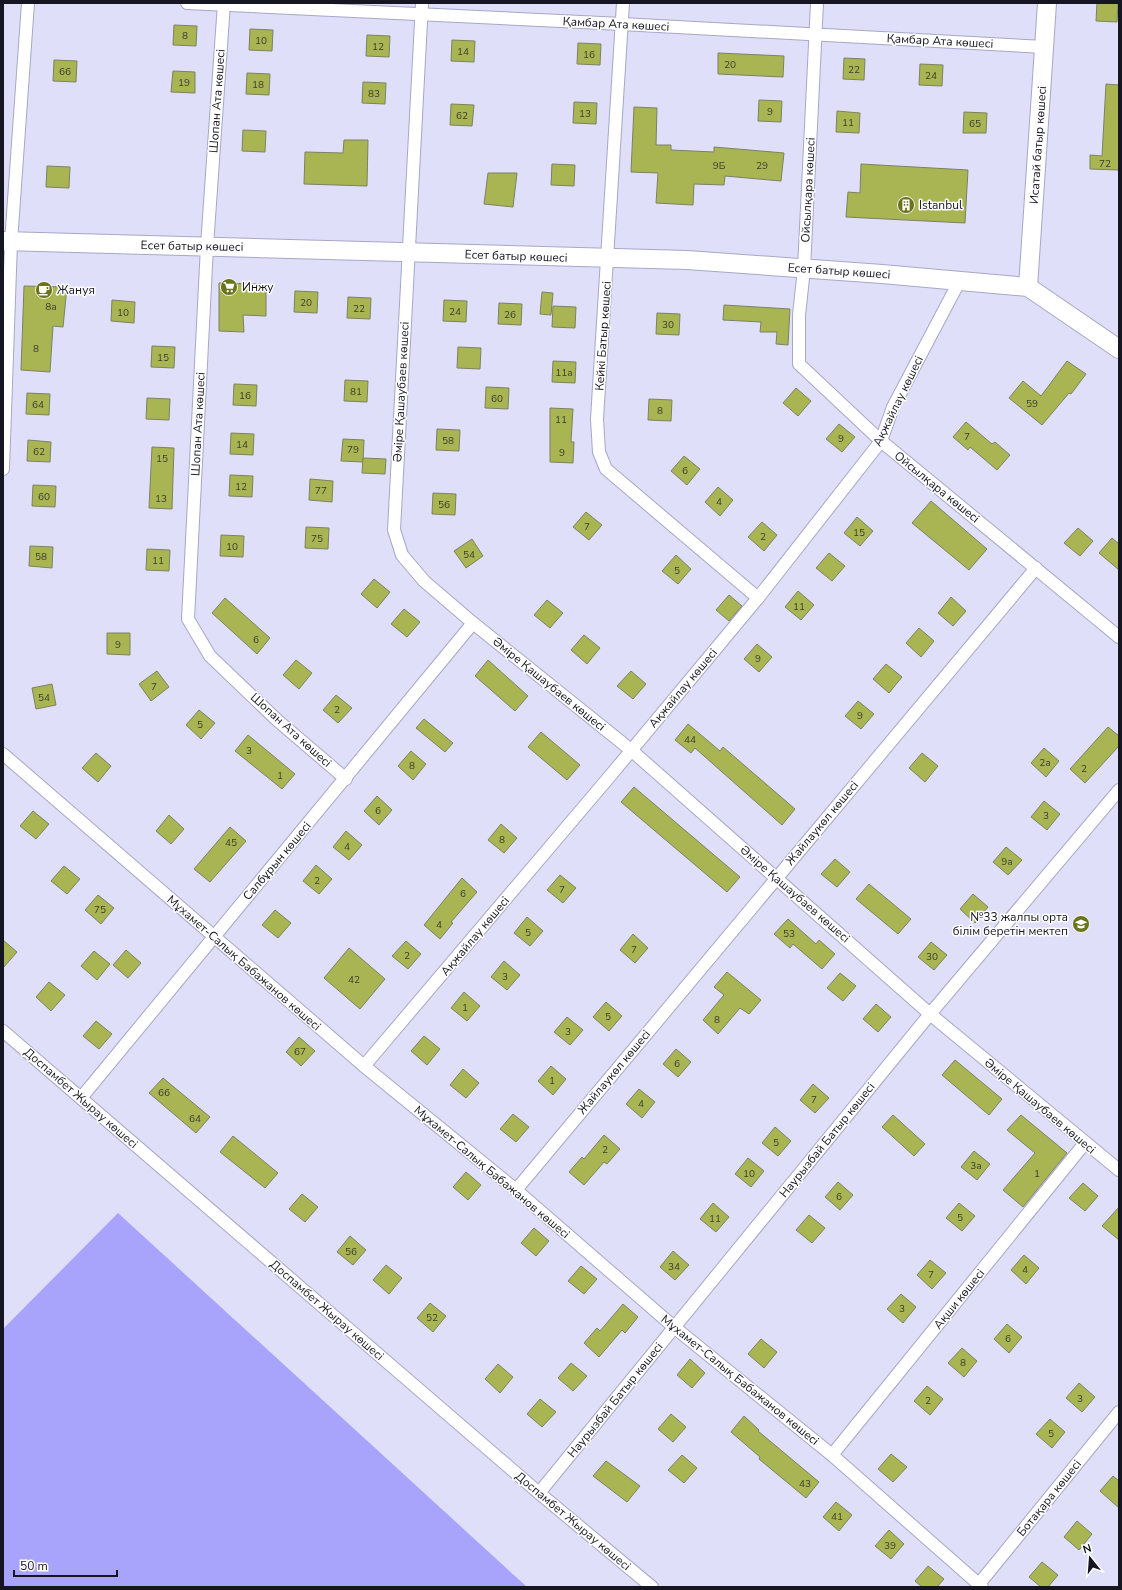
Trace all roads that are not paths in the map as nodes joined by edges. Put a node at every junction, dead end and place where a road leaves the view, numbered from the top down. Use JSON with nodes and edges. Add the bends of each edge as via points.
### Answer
{"nodes":[{"id":1,"x":28,"y":3,"type":"edge"},
{"id":2,"x":187,"y":3,"type":"edge"},
{"id":3,"x":623,"y":3,"type":"edge"},
{"id":4,"x":817,"y":3,"type":"edge"},
{"id":5,"x":1047,"y":3,"type":"edge"},
{"id":6,"x":224,"y":4,"type":"edge"},
{"id":7,"x":421,"y":9,"type":"edge"},
{"id":8,"x":622,"y":24,"type":"junction"},
{"id":9,"x":816,"y":35,"type":"junction"},
{"id":10,"x":1045,"y":47,"type":"junction"},
{"id":11,"x":7,"y":242,"type":"edge"},
{"id":12,"x":207,"y":246,"type":"junction"},
{"id":13,"x":409,"y":252,"type":"junction"},
{"id":14,"x":608,"y":259,"type":"junction"},
{"id":15,"x":804,"y":269,"type":"junction"},
{"id":16,"x":959,"y":282,"type":"junction"},
{"id":17,"x":1028,"y":287,"type":"junction"},
{"id":18,"x":1119,"y":349,"type":"edge"},
{"id":19,"x":881,"y":441,"type":"junction"},
{"id":20,"x":3,"y":469,"type":"edge"},
{"id":21,"x":1036,"y":568,"type":"junction"},
{"id":22,"x":758,"y":598,"type":"junction"},
{"id":23,"x":473,"y":623,"type":"junction"},
{"id":24,"x":1119,"y":636,"type":"edge"},
{"id":25,"x":631,"y":750,"type":"junction"},
{"id":26,"x":3,"y":754,"type":"edge"},
{"id":27,"x":346,"y":779,"type":"junction"},
{"id":28,"x":1119,"y":790,"type":"edge"},
{"id":29,"x":776,"y":877,"type":"junction"},
{"id":30,"x":213,"y":936,"type":"junction"},
{"id":31,"x":930,"y":1014,"type":"junction"},
{"id":32,"x":3,"y":1031,"type":"edge"},
{"id":33,"x":364,"y":1066,"type":"junction"},
{"id":34,"x":81,"y":1098,"type":"junction"},
{"id":35,"x":1085,"y":1143,"type":"junction"},
{"id":36,"x":1119,"y":1170,"type":"edge"},
{"id":37,"x":516,"y":1190,"type":"junction"},
{"id":38,"x":674,"y":1327,"type":"junction"},
{"id":39,"x":1119,"y":1412,"type":"edge"},
{"id":40,"x":832,"y":1455,"type":"junction"},
{"id":41,"x":538,"y":1493,"type":"junction"},
{"id":42,"x":981,"y":1586,"type":"edge"},
{"id":43,"x":652,"y":1587,"type":"edge"}],
"edges":[{"from":1,"to":11,"type":"street"},
{"from":2,"to":6,"type":"street","name":"Қамбар Ата көшесі"},
{"from":3,"to":8,"type":"street","name":"Кейкі Батыр көшесі"},
{"from":4,"to":9,"type":"street","name":"Ойсылқара көшесі"},
{"from":5,"to":10,"type":"street","name":"Исатай батыр көшесі"},
{"from":6,"to":7,"type":"street","name":"Қамбар Ата көшесі"},
{"from":6,"to":12,"type":"street","name":"Шопан Ата көшесі"},
{"from":7,"to":8,"type":"street","name":"Қамбар Ата көшесі"},
{"from":7,"to":13,"type":"street","name":"Әміре Қашаубаев көшесі"},
{"from":8,"to":9,"type":"street","name":"Қамбар Ата көшесі"},
{"from":8,"to":14,"type":"street","name":"Кейкі Батыр көшесі"},
{"from":9,"to":10,"type":"street","name":"Қамбар Ата көшесі"},
{"from":9,"to":15,"type":"street","name":"Ойсылқара көшесі"},
{"from":10,"to":17,"type":"street","name":"Исатай батыр көшесі"},
{"from":11,"to":12,"type":"street","name":"Есет батыр көшесі"},
{"from":11,"to":20,"type":"street"},
{"from":12,"to":13,"type":"street","name":"Есет батыр көшесі"},
{"from":12,"to":27,"type":"street","name":"Шопан Ата көшесі","via":[[188,619],[210,656],[277,720]]},
{"from":13,"to":14,"type":"street","name":"Есет батыр көшесі"},
{"from":13,"to":23,"type":"street","name":"Әміре Қашаубаев көшесі","via":[[394,530],[402,555],[424,581]]},
{"from":14,"to":15,"type":"street","name":"Есет батыр көшесі","via":[[687,260]]},
{"from":14,"to":22,"type":"street","name":"Кейкі Батыр көшесі","via":[[597,419],[599,452],[606,469]]},
{"from":15,"to":16,"type":"street","name":"Есет батыр көшесі"},
{"from":15,"to":19,"type":"street","name":"Ойсылқара көшесі","via":[[799,316],[799,364]]},
{"from":16,"to":17,"type":"street","name":"Есет батыр көшесі"},
{"from":16,"to":19,"type":"street","name":"Ақжайлау көшесі","via":[[893,407]]},
{"from":17,"to":18,"type":"street"},
{"from":19,"to":21,"type":"street","name":"Ойсылқара көшесі"},
{"from":19,"to":22,"type":"street","name":"Ақжайлау көшесі"},
{"from":21,"to":24,"type":"street","name":"Ойсылқара көшесі"},
{"from":21,"to":29,"type":"street","name":"Жайлаукөл көшесі"},
{"from":22,"to":25,"type":"street","name":"Ақжайлау көшесі"},
{"from":23,"to":25,"type":"street","name":"Әміре Қашаубаев көшесі"},
{"from":23,"to":27,"type":"street","name":"Салбұрын көшесі"},
{"from":25,"to":29,"type":"street","name":"Әміре Қашаубаев көшесі"},
{"from":25,"to":33,"type":"street","name":"Ақжайлау көшесі"},
{"from":26,"to":30,"type":"street","name":"Мұхамет-Салық Бабажанов көшесі"},
{"from":27,"to":30,"type":"street","name":"Салбұрын көшесі"},
{"from":28,"to":31,"type":"street","name":"Наурызбай Батыр көшесі"},
{"from":29,"to":31,"type":"street","name":"Әміре Қашаубаев көшесі"},
{"from":29,"to":37,"type":"street","name":"Жайлаукөл көшесі"},
{"from":30,"to":33,"type":"street","name":"Мұхамет-Салық Бабажанов көшесі"},
{"from":30,"to":34,"type":"street","name":"Салбұрын көшесі"},
{"from":31,"to":35,"type":"street","name":"Әміре Қашаубаев көшесі"},
{"from":31,"to":38,"type":"street","name":"Наурызбай Батыр көшесі"},
{"from":32,"to":34,"type":"street","name":"Доспамбет Жырау көшесі"},
{"from":33,"to":37,"type":"street","name":"Мұхамет-Салық Бабажанов көшесі"},
{"from":34,"to":41,"type":"street","name":"Доспамбет Жырау көшесі"},
{"from":35,"to":36,"type":"street","name":"Әміре Қашаубаев көшесі"},
{"from":35,"to":40,"type":"street","name":"Ақши көшесі"},
{"from":37,"to":38,"type":"street","name":"Мұхамет-Салық Бабажанов көшесі"},
{"from":38,"to":40,"type":"street","name":"Мұхамет-Салық Бабажанов көшесі"},
{"from":38,"to":41,"type":"street","name":"Наурызбай Батыр көшесі"},
{"from":39,"to":42,"type":"street","name":"Ботақара көшесі"},
{"from":40,"to":42,"type":"street","name":"Мұхамет-Салық Бабажанов көшесі"},
{"from":41,"to":43,"type":"street","name":"Доспамбет Жырау көшесі"}]}
